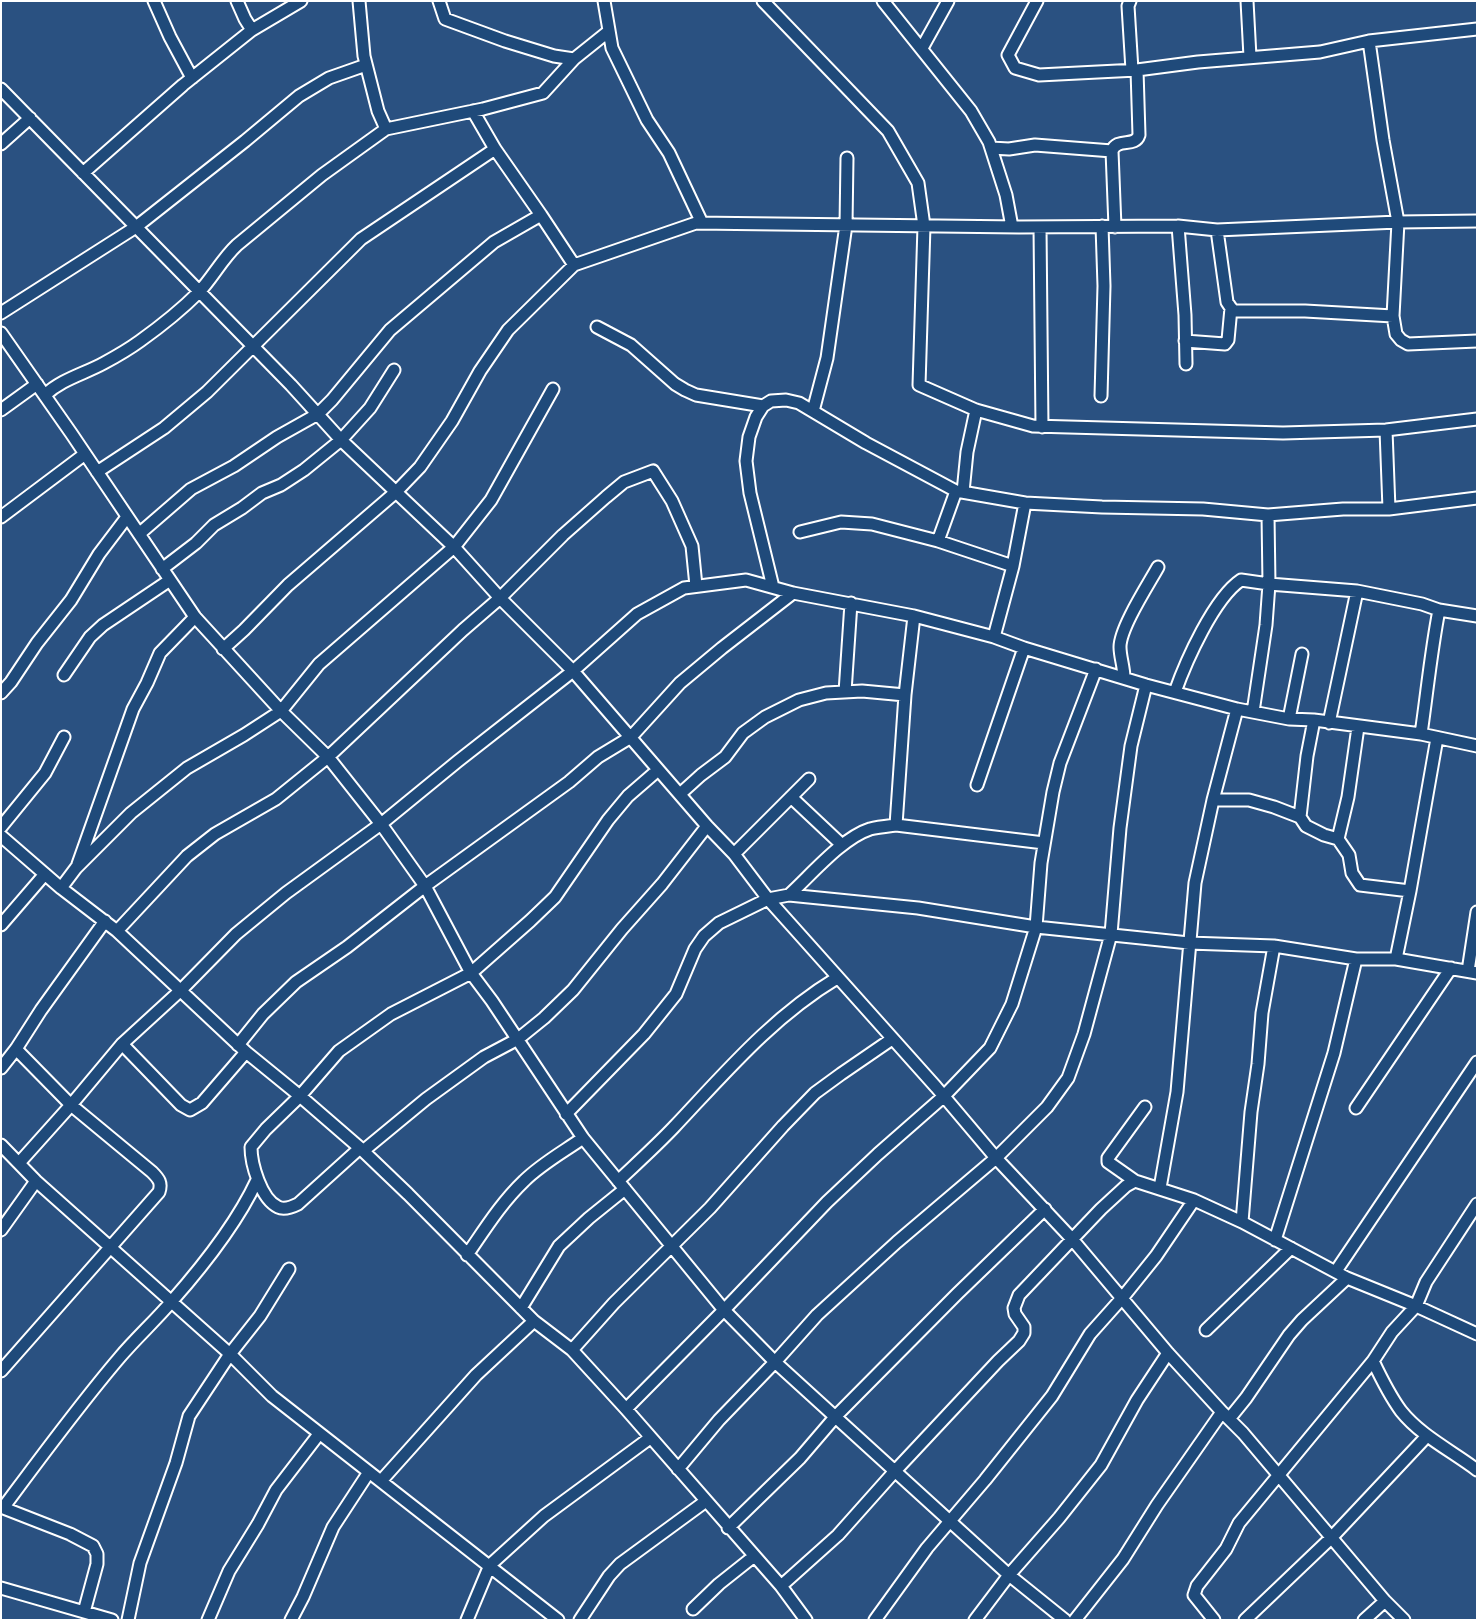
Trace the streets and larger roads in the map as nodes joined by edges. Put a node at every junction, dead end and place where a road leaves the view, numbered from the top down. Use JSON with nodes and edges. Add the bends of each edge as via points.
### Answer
{"nodes":[{"id":1,"x":154,"y":1,"type":"edge"},
{"id":2,"x":237,"y":1,"type":"edge"},
{"id":3,"x":302,"y":1,"type":"edge"},
{"id":4,"x":359,"y":1,"type":"edge"},
{"id":5,"x":439,"y":1,"type":"edge"},
{"id":6,"x":604,"y":1,"type":"edge"},
{"id":7,"x":763,"y":1,"type":"edge"},
{"id":8,"x":883,"y":1,"type":"edge"},
{"id":9,"x":948,"y":1,"type":"edge"},
{"id":10,"x":1038,"y":1,"type":"edge"},
{"id":11,"x":1130,"y":1,"type":"edge"},
{"id":12,"x":1247,"y":1,"type":"edge"},
{"id":13,"x":252,"y":30,"type":"junction"},
{"id":14,"x":1477,"y":30,"type":"edge"},
{"id":15,"x":609,"y":31,"type":"junction"},
{"id":16,"x":1368,"y":41,"type":"junction"},
{"id":17,"x":922,"y":48,"type":"junction"},
{"id":18,"x":1250,"y":57,"type":"junction"},
{"id":19,"x":574,"y":59,"type":"junction"},
{"id":20,"x":366,"y":65,"type":"junction"},
{"id":21,"x":1134,"y":70,"type":"junction"},
{"id":22,"x":192,"y":78,"type":"junction"},
{"id":23,"x":1,"y":89,"type":"edge"},
{"id":24,"x":474,"y":111,"type":"junction"},
{"id":25,"x":30,"y":118,"type":"junction"},
{"id":26,"x":386,"y":129,"type":"junction"},
{"id":27,"x":1,"y":144,"type":"edge"},
{"id":28,"x":991,"y":148,"type":"junction"},
{"id":29,"x":495,"y":149,"type":"junction"},
{"id":30,"x":1112,"y":151,"type":"junction"},
{"id":31,"x":847,"y":158,"type":"dead end"},
{"id":32,"x":83,"y":173,"type":"junction"},
{"id":33,"x":541,"y":215,"type":"junction"},
{"id":34,"x":1477,"y":221,"type":"edge"},
{"id":35,"x":1398,"y":222,"type":"junction"},
{"id":36,"x":702,"y":223,"type":"junction"},
{"id":37,"x":846,"y":225,"type":"junction"},
{"id":38,"x":924,"y":226,"type":"junction"},
{"id":39,"x":1102,"y":226,"type":"junction"},
{"id":40,"x":1115,"y":226,"type":"junction"},
{"id":41,"x":1178,"y":226,"type":"junction"},
{"id":42,"x":136,"y":227,"type":"junction"},
{"id":43,"x":1012,"y":227,"type":"junction"},
{"id":44,"x":1040,"y":227,"type":"junction"},
{"id":45,"x":1217,"y":230,"type":"junction"},
{"id":46,"x":574,"y":265,"type":"junction"},
{"id":47,"x":200,"y":291,"type":"junction"},
{"id":48,"x":1231,"y":308,"type":"junction"},
{"id":49,"x":1,"y":313,"type":"edge"},
{"id":50,"x":1393,"y":316,"type":"junction"},
{"id":51,"x":597,"y":327,"type":"dead end"},
{"id":52,"x":1,"y":333,"type":"edge"},
{"id":53,"x":1185,"y":341,"type":"junction"},
{"id":54,"x":1477,"y":341,"type":"edge"},
{"id":55,"x":253,"y":346,"type":"junction"},
{"id":56,"x":1186,"y":364,"type":"dead end"},
{"id":57,"x":394,"y":370,"type":"dead end"},
{"id":58,"x":37,"y":384,"type":"junction"},
{"id":59,"x":553,"y":389,"type":"dead end"},
{"id":60,"x":45,"y":395,"type":"junction"},
{"id":61,"x":1101,"y":396,"type":"dead end"},
{"id":62,"x":763,"y":406,"type":"junction"},
{"id":63,"x":1,"y":410,"type":"edge"},
{"id":64,"x":976,"y":410,"type":"junction"},
{"id":65,"x":813,"y":411,"type":"junction"},
{"id":66,"x":318,"y":414,"type":"junction"},
{"id":67,"x":1477,"y":419,"type":"edge"},
{"id":68,"x":1042,"y":427,"type":"junction"},
{"id":69,"x":1386,"y":430,"type":"junction"},
{"id":70,"x":341,"y":440,"type":"junction"},
{"id":71,"x":85,"y":454,"type":"junction"},
{"id":72,"x":98,"y":472,"type":"junction"},
{"id":73,"x":959,"y":491,"type":"junction"},
{"id":74,"x":396,"y":492,"type":"junction"},
{"id":75,"x":1477,"y":498,"type":"edge"},
{"id":76,"x":1025,"y":503,"type":"junction"},
{"id":77,"x":1389,"y":509,"type":"junction"},
{"id":78,"x":1268,"y":515,"type":"junction"},
{"id":79,"x":1,"y":517,"type":"edge"},
{"id":80,"x":128,"y":517,"type":"junction"},
{"id":81,"x":800,"y":532,"type":"dead end"},
{"id":82,"x":139,"y":534,"type":"junction"},
{"id":83,"x":938,"y":541,"type":"junction"},
{"id":84,"x":454,"y":547,"type":"junction"},
{"id":85,"x":1013,"y":566,"type":"junction"},
{"id":86,"x":1158,"y":567,"type":"dead end"},
{"id":87,"x":162,"y":569,"type":"junction"},
{"id":88,"x":170,"y":580,"type":"junction"},
{"id":89,"x":1269,"y":584,"type":"junction"},
{"id":90,"x":696,"y":586,"type":"junction"},
{"id":91,"x":773,"y":587,"type":"junction"},
{"id":92,"x":1357,"y":591,"type":"junction"},
{"id":93,"x":793,"y":593,"type":"junction"},
{"id":94,"x":500,"y":598,"type":"junction"},
{"id":95,"x":851,"y":603,"type":"junction"},
{"id":96,"x":1439,"y":610,"type":"junction"},
{"id":97,"x":914,"y":616,"type":"junction"},
{"id":98,"x":1477,"y":616,"type":"edge"},
{"id":99,"x":195,"y":617,"type":"junction"},
{"id":100,"x":994,"y":637,"type":"junction"},
{"id":101,"x":224,"y":648,"type":"junction"},
{"id":102,"x":1024,"y":648,"type":"junction"},
{"id":103,"x":1302,"y":654,"type":"dead end"},
{"id":104,"x":1096,"y":669,"type":"junction"},
{"id":105,"x":573,"y":671,"type":"junction"},
{"id":106,"x":64,"y":675,"type":"dead end"},
{"id":107,"x":1124,"y":678,"type":"junction"},
{"id":108,"x":1146,"y":685,"type":"junction"},
{"id":109,"x":1,"y":692,"type":"edge"},
{"id":110,"x":845,"y":692,"type":"junction"},
{"id":111,"x":1175,"y":692,"type":"junction"},
{"id":112,"x":905,"y":696,"type":"junction"},
{"id":113,"x":1237,"y":709,"type":"junction"},
{"id":114,"x":281,"y":711,"type":"junction"},
{"id":115,"x":1253,"y":712,"type":"junction"},
{"id":116,"x":1289,"y":719,"type":"junction"},
{"id":117,"x":1314,"y":720,"type":"junction"},
{"id":118,"x":1329,"y":722,"type":"junction"},
{"id":119,"x":1358,"y":727,"type":"junction"},
{"id":120,"x":1422,"y":734,"type":"junction"},
{"id":121,"x":64,"y":737,"type":"dead end"},
{"id":122,"x":631,"y":737,"type":"junction"},
{"id":123,"x":1437,"y":738,"type":"junction"},
{"id":124,"x":1477,"y":746,"type":"edge"},
{"id":125,"x":328,"y":757,"type":"junction"},
{"id":126,"x":658,"y":770,"type":"junction"},
{"id":127,"x":809,"y":779,"type":"dead end"},
{"id":128,"x":977,"y":785,"type":"dead end"},
{"id":129,"x":680,"y":794,"type":"junction"},
{"id":130,"x":791,"y":797,"type":"junction"},
{"id":131,"x":1213,"y":800,"type":"junction"},
{"id":132,"x":1300,"y":817,"type":"junction"},
{"id":133,"x":381,"y":824,"type":"junction"},
{"id":134,"x":896,"y":825,"type":"junction"},
{"id":135,"x":706,"y":826,"type":"junction"},
{"id":136,"x":1,"y":827,"type":"edge"},
{"id":137,"x":1,"y":836,"type":"edge"},
{"id":138,"x":1338,"y":839,"type":"junction"},
{"id":139,"x":1044,"y":843,"type":"junction"},
{"id":140,"x":842,"y":845,"type":"junction"},
{"id":141,"x":734,"y":854,"type":"junction"},
{"id":142,"x":76,"y":868,"type":"junction"},
{"id":143,"x":45,"y":874,"type":"junction"},
{"id":144,"x":425,"y":886,"type":"junction"},
{"id":145,"x":61,"y":888,"type":"junction"},
{"id":146,"x":1410,"y":892,"type":"junction"},
{"id":147,"x":789,"y":895,"type":"junction"},
{"id":148,"x":768,"y":899,"type":"junction"},
{"id":149,"x":1477,"y":912,"type":"edge"},
{"id":150,"x":105,"y":921,"type":"junction"},
{"id":151,"x":1,"y":925,"type":"edge"},
{"id":152,"x":1036,"y":927,"type":"junction"},
{"id":153,"x":117,"y":931,"type":"junction"},
{"id":154,"x":1111,"y":934,"type":"junction"},
{"id":155,"x":1189,"y":943,"type":"junction"},
{"id":156,"x":1274,"y":946,"type":"junction"},
{"id":157,"x":1356,"y":959,"type":"junction"},
{"id":158,"x":1396,"y":959,"type":"junction"},
{"id":159,"x":1451,"y":968,"type":"junction"},
{"id":160,"x":470,"y":972,"type":"junction"},
{"id":161,"x":1472,"y":972,"type":"edge"},
{"id":162,"x":837,"y":978,"type":"junction"},
{"id":163,"x":181,"y":990,"type":"junction"},
{"id":164,"x":518,"y":1039,"type":"junction"},
{"id":165,"x":892,"y":1039,"type":"junction"},
{"id":166,"x":122,"y":1044,"type":"junction"},
{"id":167,"x":16,"y":1049,"type":"junction"},
{"id":168,"x":242,"y":1049,"type":"junction"},
{"id":169,"x":1477,"y":1062,"type":"edge"},
{"id":170,"x":1,"y":1068,"type":"edge"},
{"id":171,"x":300,"y":1096,"type":"junction"},
{"id":172,"x":943,"y":1098,"type":"junction"},
{"id":173,"x":71,"y":1105,"type":"junction"},
{"id":174,"x":1145,"y":1107,"type":"dead end"},
{"id":175,"x":1356,"y":1108,"type":"dead end"},
{"id":176,"x":566,"y":1114,"type":"junction"},
{"id":177,"x":583,"y":1138,"type":"junction"},
{"id":178,"x":1,"y":1146,"type":"edge"},
{"id":179,"x":361,"y":1150,"type":"junction"},
{"id":180,"x":996,"y":1158,"type":"junction"},
{"id":181,"x":19,"y":1163,"type":"junction"},
{"id":182,"x":257,"y":1180,"type":"junction"},
{"id":183,"x":36,"y":1181,"type":"junction"},
{"id":184,"x":1135,"y":1181,"type":"junction"},
{"id":185,"x":622,"y":1185,"type":"junction"},
{"id":186,"x":1160,"y":1188,"type":"junction"},
{"id":187,"x":1194,"y":1200,"type":"junction"},
{"id":188,"x":1477,"y":1204,"type":"edge"},
{"id":189,"x":1045,"y":1209,"type":"junction"},
{"id":190,"x":1242,"y":1222,"type":"junction"},
{"id":191,"x":1,"y":1230,"type":"edge"},
{"id":192,"x":1072,"y":1239,"type":"junction"},
{"id":193,"x":1274,"y":1240,"type":"junction"},
{"id":194,"x":111,"y":1247,"type":"junction"},
{"id":195,"x":672,"y":1247,"type":"junction"},
{"id":196,"x":1291,"y":1248,"type":"junction"},
{"id":197,"x":467,"y":1255,"type":"junction"},
{"id":198,"x":289,"y":1269,"type":"dead end"},
{"id":199,"x":1336,"y":1271,"type":"junction"},
{"id":200,"x":1347,"y":1278,"type":"junction"},
{"id":201,"x":1123,"y":1297,"type":"junction"},
{"id":202,"x":171,"y":1302,"type":"junction"},
{"id":203,"x":1416,"y":1306,"type":"junction"},
{"id":204,"x":521,"y":1308,"type":"junction"},
{"id":205,"x":724,"y":1310,"type":"junction"},
{"id":206,"x":534,"y":1321,"type":"junction"},
{"id":207,"x":1206,"y":1330,"type":"dead end"},
{"id":208,"x":1477,"y":1334,"type":"edge"},
{"id":209,"x":572,"y":1350,"type":"junction"},
{"id":210,"x":1168,"y":1353,"type":"junction"},
{"id":211,"x":230,"y":1354,"type":"junction"},
{"id":212,"x":1373,"y":1361,"type":"junction"},
{"id":213,"x":775,"y":1362,"type":"junction"},
{"id":214,"x":1,"y":1371,"type":"edge"},
{"id":215,"x":626,"y":1409,"type":"junction"},
{"id":216,"x":836,"y":1416,"type":"junction"},
{"id":217,"x":1225,"y":1416,"type":"junction"},
{"id":218,"x":319,"y":1434,"type":"junction"},
{"id":219,"x":1427,"y":1436,"type":"junction"},
{"id":220,"x":650,"y":1438,"type":"junction"},
{"id":221,"x":1475,"y":1464,"type":"edge"},
{"id":222,"x":678,"y":1469,"type":"junction"},
{"id":223,"x":894,"y":1471,"type":"junction"},
{"id":224,"x":369,"y":1472,"type":"junction"},
{"id":225,"x":1278,"y":1476,"type":"junction"},
{"id":226,"x":381,"y":1481,"type":"junction"},
{"id":227,"x":706,"y":1501,"type":"junction"},
{"id":228,"x":2,"y":1507,"type":"edge"},
{"id":229,"x":950,"y":1521,"type":"junction"},
{"id":230,"x":728,"y":1528,"type":"junction"},
{"id":231,"x":1332,"y":1537,"type":"junction"},
{"id":232,"x":753,"y":1557,"type":"junction"},
{"id":233,"x":490,"y":1565,"type":"junction"},
{"id":234,"x":1009,"y":1575,"type":"junction"},
{"id":235,"x":781,"y":1586,"type":"junction"},
{"id":236,"x":1,"y":1588,"type":"edge"},
{"id":237,"x":1385,"y":1600,"type":"junction"},
{"id":238,"x":693,"y":1609,"type":"dead end"},
{"id":239,"x":84,"y":1612,"type":"junction"},
{"id":240,"x":805,"y":1619,"type":"edge"},
{"id":241,"x":112,"y":1620,"type":"edge"},
{"id":242,"x":128,"y":1620,"type":"edge"},
{"id":243,"x":208,"y":1620,"type":"edge"},
{"id":244,"x":291,"y":1620,"type":"edge"},
{"id":245,"x":467,"y":1620,"type":"edge"},
{"id":246,"x":558,"y":1620,"type":"edge"},
{"id":247,"x":580,"y":1620,"type":"edge"},
{"id":248,"x":874,"y":1620,"type":"edge"},
{"id":249,"x":975,"y":1620,"type":"edge"},
{"id":250,"x":1065,"y":1620,"type":"edge"},
{"id":251,"x":1075,"y":1620,"type":"edge"},
{"id":252,"x":1214,"y":1620,"type":"edge"},
{"id":253,"x":1245,"y":1620,"type":"edge"},
{"id":254,"x":1364,"y":1620,"type":"edge"},
{"id":255,"x":1404,"y":1620,"type":"edge"}],
"edges":[{"from":1,"to":22,"type":"street"},
{"from":2,"to":13,"type":"street"},
{"from":3,"to":13,"type":"street"},
{"from":4,"to":20,"type":"street"},
{"from":5,"to":19,"type":"street","via":[[445,19],[504,41]]},
{"from":6,"to":15,"type":"street"},
{"from":7,"to":38,"type":"street","via":[[888,131],[918,184]]},
{"from":8,"to":17,"type":"street"},
{"from":9,"to":17,"type":"street"},
{"from":10,"to":21,"type":"street","via":[[1008,55],[1015,68],[1039,75]]},
{"from":11,"to":21,"type":"street"},
{"from":12,"to":18,"type":"street"},
{"from":13,"to":22,"type":"street"},
{"from":14,"to":16,"type":"street"},
{"from":15,"to":19,"type":"street"},
{"from":15,"to":36,"type":"street","via":[[612,48]]},
{"from":16,"to":18,"type":"street","via":[[1320,52]]},
{"from":16,"to":35,"type":"street"},
{"from":17,"to":28,"type":"street","via":[[972,111]]},
{"from":18,"to":21,"type":"street"},
{"from":19,"to":24,"type":"street","via":[[542,93]]},
{"from":20,"to":26,"type":"street"},
{"from":20,"to":42,"type":"street","via":[[328,78],[299,96]]},
{"from":21,"to":30,"type":"street","via":[[1138,139],[1119,143],[1113,146]]},
{"from":22,"to":32,"type":"street"},
{"from":23,"to":25,"type":"street"},
{"from":24,"to":26,"type":"street"},
{"from":24,"to":29,"type":"street"},
{"from":25,"to":27,"type":"street"},
{"from":25,"to":32,"type":"street"},
{"from":26,"to":47,"type":"street","via":[[322,175],[237,245]]},
{"from":28,"to":30,"type":"street","via":[[1036,145]]},
{"from":28,"to":43,"type":"street"},
{"from":29,"to":33,"type":"street"},
{"from":29,"to":55,"type":"street","via":[[361,239]]},
{"from":30,"to":40,"type":"street"},
{"from":31,"to":37,"type":"street"},
{"from":32,"to":42,"type":"street"},
{"from":33,"to":46,"type":"street"},
{"from":33,"to":66,"type":"street","via":[[494,242],[390,330]]},
{"from":34,"to":35,"type":"street"},
{"from":35,"to":45,"type":"street"},
{"from":35,"to":50,"type":"street"},
{"from":36,"to":37,"type":"street"},
{"from":36,"to":46,"type":"street"},
{"from":37,"to":38,"type":"street"},
{"from":37,"to":65,"type":"street","via":[[827,358]]},
{"from":38,"to":43,"type":"street"},
{"from":38,"to":64,"type":"street","via":[[918,385]]},
{"from":39,"to":40,"type":"street"},
{"from":39,"to":44,"type":"street"},
{"from":39,"to":61,"type":"street"},
{"from":40,"to":41,"type":"street"},
{"from":41,"to":45,"type":"street"},
{"from":41,"to":53,"type":"street"},
{"from":42,"to":47,"type":"street"},
{"from":42,"to":49,"type":"street"},
{"from":43,"to":44,"type":"street"},
{"from":44,"to":68,"type":"street"},
{"from":45,"to":48,"type":"street","via":[[1227,302]]},
{"from":46,"to":74,"type":"street","via":[[508,330],[452,421],[420,467]]},
{"from":47,"to":55,"type":"street"},
{"from":47,"to":60,"type":"street","via":[[138,343],[67,379]]},
{"from":48,"to":50,"type":"street","via":[[1234,311]]},
{"from":48,"to":53,"type":"street","via":[[1228,342]]},
{"from":50,"to":54,"type":"street","via":[[1396,334],[1408,344]]},
{"from":51,"to":62,"type":"street","via":[[631,345],[685,390],[696,395]]},
{"from":52,"to":58,"type":"street"},
{"from":53,"to":56,"type":"street"},
{"from":55,"to":66,"type":"street"},
{"from":55,"to":72,"type":"street","via":[[207,392],[164,428]]},
{"from":57,"to":70,"type":"street","via":[[370,408]]},
{"from":58,"to":60,"type":"street"},
{"from":58,"to":63,"type":"street"},
{"from":59,"to":84,"type":"street","via":[[491,500]]},
{"from":60,"to":71,"type":"street"},
{"from":62,"to":65,"type":"street","via":[[786,400]]},
{"from":62,"to":91,"type":"street","via":[[749,437],[746,461],[750,493]]},
{"from":64,"to":68,"type":"street"},
{"from":64,"to":73,"type":"street"},
{"from":65,"to":73,"type":"street","via":[[866,443]]},
{"from":66,"to":70,"type":"street"},
{"from":66,"to":82,"type":"street","via":[[191,489]]},
{"from":67,"to":69,"type":"street"},
{"from":68,"to":69,"type":"street","via":[[1283,432]]},
{"from":69,"to":77,"type":"street"},
{"from":70,"to":74,"type":"street"},
{"from":70,"to":87,"type":"street","via":[[304,470],[214,525]]},
{"from":71,"to":72,"type":"street"},
{"from":71,"to":79,"type":"street"},
{"from":72,"to":80,"type":"street"},
{"from":73,"to":76,"type":"street"},
{"from":73,"to":83,"type":"street"},
{"from":74,"to":84,"type":"street"},
{"from":74,"to":101,"type":"street","via":[[288,585]]},
{"from":75,"to":77,"type":"street"},
{"from":76,"to":78,"type":"street","via":[[1203,509]]},
{"from":76,"to":85,"type":"street"},
{"from":77,"to":78,"type":"street"},
{"from":78,"to":89,"type":"street"},
{"from":80,"to":82,"type":"street"},
{"from":80,"to":109,"type":"street","via":[[98,554],[71,600]]},
{"from":81,"to":83,"type":"street","via":[[841,522],[862,522]]},
{"from":82,"to":87,"type":"street"},
{"from":83,"to":85,"type":"street"},
{"from":84,"to":94,"type":"street"},
{"from":84,"to":114,"type":"street","via":[[319,664]]},
{"from":85,"to":100,"type":"street"},
{"from":86,"to":107,"type":"street","via":[[1123,633],[1120,647]]},
{"from":87,"to":88,"type":"street"},
{"from":88,"to":99,"type":"street"},
{"from":88,"to":106,"type":"street","via":[[103,625],[90,637]]},
{"from":89,"to":92,"type":"street"},
{"from":89,"to":111,"type":"street","via":[[1241,580],[1233,585],[1205,627],[1183,668]]},
{"from":89,"to":115,"type":"street"},
{"from":90,"to":91,"type":"street","via":[[746,580]]},
{"from":90,"to":94,"type":"street","via":[[692,546],[672,501],[653,472],[624,482],[563,535]]},
{"from":90,"to":105,"type":"street","via":[[684,588],[637,614]]},
{"from":91,"to":93,"type":"street"},
{"from":92,"to":96,"type":"street"},
{"from":92,"to":118,"type":"street"},
{"from":93,"to":95,"type":"street"},
{"from":93,"to":122,"type":"street","via":[[680,683]]},
{"from":94,"to":105,"type":"street"},
{"from":94,"to":125,"type":"street"},
{"from":95,"to":97,"type":"street"},
{"from":95,"to":110,"type":"street"},
{"from":96,"to":98,"type":"street"},
{"from":96,"to":120,"type":"street"},
{"from":97,"to":100,"type":"street"},
{"from":97,"to":112,"type":"street"},
{"from":99,"to":101,"type":"street"},
{"from":99,"to":142,"type":"street","via":[[160,653],[133,709]]},
{"from":100,"to":102,"type":"street"},
{"from":101,"to":114,"type":"street"},
{"from":102,"to":104,"type":"street"},
{"from":102,"to":128,"type":"street"},
{"from":103,"to":116,"type":"street"},
{"from":104,"to":107,"type":"street"},
{"from":104,"to":139,"type":"street","via":[[1060,763]]},
{"from":105,"to":122,"type":"street"},
{"from":105,"to":133,"type":"street"},
{"from":107,"to":108,"type":"street"},
{"from":108,"to":111,"type":"street"},
{"from":108,"to":154,"type":"street","via":[[1131,746]]},
{"from":110,"to":112,"type":"street"},
{"from":110,"to":129,"type":"street","via":[[799,700],[765,717],[743,733],[725,757]]},
{"from":111,"to":113,"type":"street"},
{"from":112,"to":134,"type":"street"},
{"from":113,"to":115,"type":"street"},
{"from":113,"to":131,"type":"street"},
{"from":114,"to":125,"type":"street"},
{"from":114,"to":142,"type":"street","via":[[187,768],[131,813]]},
{"from":115,"to":116,"type":"street"},
{"from":116,"to":117,"type":"street"},
{"from":117,"to":118,"type":"street"},
{"from":117,"to":132,"type":"street"},
{"from":118,"to":119,"type":"street"},
{"from":119,"to":120,"type":"street"},
{"from":119,"to":138,"type":"street"},
{"from":120,"to":123,"type":"street"},
{"from":121,"to":136,"type":"street","via":[[45,773]]},
{"from":122,"to":126,"type":"street"},
{"from":122,"to":144,"type":"street","via":[[598,757],[569,782]]},
{"from":123,"to":124,"type":"street"},
{"from":123,"to":146,"type":"street"},
{"from":125,"to":133,"type":"street"},
{"from":125,"to":153,"type":"street","via":[[276,799],[215,834],[187,856]]},
{"from":126,"to":129,"type":"street"},
{"from":126,"to":160,"type":"street","via":[[628,796],[608,820],[555,897]]},
{"from":127,"to":130,"type":"street"},
{"from":129,"to":135,"type":"street"},
{"from":130,"to":140,"type":"street"},
{"from":130,"to":141,"type":"street"},
{"from":131,"to":132,"type":"street","via":[[1249,800]]},
{"from":131,"to":155,"type":"street","via":[[1195,883]]},
{"from":132,"to":138,"type":"street","via":[[1306,826]]},
{"from":133,"to":144,"type":"street"},
{"from":133,"to":163,"type":"street","via":[[236,934]]},
{"from":134,"to":139,"type":"street"},
{"from":134,"to":140,"type":"street","via":[[870,829]]},
{"from":135,"to":141,"type":"street"},
{"from":135,"to":164,"type":"street","via":[[573,990]]},
{"from":137,"to":143,"type":"street"},
{"from":138,"to":146,"type":"street","via":[[1349,855],[1352,873],[1360,885]]},
{"from":139,"to":152,"type":"street"},
{"from":140,"to":147,"type":"street"},
{"from":141,"to":148,"type":"street"},
{"from":142,"to":145,"type":"street"},
{"from":143,"to":145,"type":"street"},
{"from":143,"to":151,"type":"street"},
{"from":144,"to":160,"type":"street"},
{"from":144,"to":168,"type":"street","via":[[296,982],[263,1014]]},
{"from":145,"to":150,"type":"street"},
{"from":146,"to":158,"type":"street"},
{"from":147,"to":148,"type":"street"},
{"from":147,"to":152,"type":"street","via":[[918,908]]},
{"from":148,"to":162,"type":"street"},
{"from":148,"to":176,"type":"street","via":[[719,923],[704,936],[676,994],[644,1034]]},
{"from":149,"to":161,"type":"street"},
{"from":150,"to":153,"type":"street"},
{"from":150,"to":167,"type":"street"},
{"from":152,"to":154,"type":"street"},
{"from":152,"to":172,"type":"street","via":[[1012,1004],[990,1048]]},
{"from":153,"to":163,"type":"street"},
{"from":154,"to":155,"type":"street"},
{"from":154,"to":180,"type":"street","via":[[1084,1034],[1068,1078],[1047,1107]]},
{"from":155,"to":156,"type":"street"},
{"from":155,"to":186,"type":"street","via":[[1177,1092]]},
{"from":156,"to":157,"type":"street"},
{"from":156,"to":190,"type":"street","via":[[1250,1112]]},
{"from":157,"to":158,"type":"street"},
{"from":157,"to":193,"type":"street","via":[[1334,1053]]},
{"from":158,"to":159,"type":"street"},
{"from":159,"to":161,"type":"street"},
{"from":159,"to":175,"type":"street"},
{"from":160,"to":164,"type":"street"},
{"from":160,"to":171,"type":"street","via":[[391,1014],[339,1051]]},
{"from":162,"to":165,"type":"street"},
{"from":162,"to":185,"type":"street","via":[[816,990],[746,1050]]},
{"from":163,"to":166,"type":"street"},
{"from":163,"to":168,"type":"street"},
{"from":164,"to":176,"type":"street"},
{"from":164,"to":179,"type":"street","via":[[484,1057]]},
{"from":165,"to":172,"type":"street"},
{"from":165,"to":195,"type":"street","via":[[815,1093]]},
{"from":166,"to":168,"type":"street","via":[[181,1105],[190,1110],[202,1103]]},
{"from":166,"to":173,"type":"street"},
{"from":167,"to":170,"type":"street"},
{"from":167,"to":173,"type":"street"},
{"from":168,"to":171,"type":"street"},
{"from":169,"to":199,"type":"street"},
{"from":171,"to":179,"type":"street"},
{"from":171,"to":182,"type":"street","via":[[251,1147]]},
{"from":172,"to":180,"type":"street"},
{"from":172,"to":205,"type":"street","via":[[827,1202]]},
{"from":173,"to":181,"type":"street"},
{"from":173,"to":194,"type":"street","via":[[152,1172],[161,1185],[159,1192]]},
{"from":174,"to":184,"type":"street","via":[[1108,1158],[1108,1162]]},
{"from":176,"to":177,"type":"street"},
{"from":177,"to":185,"type":"street"},
{"from":177,"to":197,"type":"street","via":[[534,1172],[505,1200]]},
{"from":178,"to":181,"type":"street"},
{"from":179,"to":182,"type":"street","via":[[292,1207],[279,1208]]},
{"from":179,"to":197,"type":"street"},
{"from":180,"to":189,"type":"street"},
{"from":180,"to":213,"type":"street","via":[[817,1315]]},
{"from":181,"to":183,"type":"street"},
{"from":182,"to":202,"type":"street","via":[[206,1259]]},
{"from":183,"to":191,"type":"street"},
{"from":183,"to":194,"type":"street"},
{"from":184,"to":186,"type":"street"},
{"from":184,"to":192,"type":"street"},
{"from":185,"to":195,"type":"street"},
{"from":185,"to":204,"type":"street","via":[[559,1246]]},
{"from":186,"to":187,"type":"street"},
{"from":187,"to":190,"type":"street"},
{"from":187,"to":201,"type":"street"},
{"from":188,"to":203,"type":"street","via":[[1426,1282]]},
{"from":189,"to":192,"type":"street"},
{"from":189,"to":216,"type":"street"},
{"from":190,"to":193,"type":"street"},
{"from":192,"to":201,"type":"street"},
{"from":192,"to":223,"type":"street","via":[[1016,1301],[1015,1314],[1024,1327],[1019,1341]]},
{"from":193,"to":196,"type":"street"},
{"from":194,"to":202,"type":"street"},
{"from":194,"to":214,"type":"street"},
{"from":195,"to":205,"type":"street"},
{"from":195,"to":209,"type":"street"},
{"from":196,"to":199,"type":"street"},
{"from":196,"to":207,"type":"street"},
{"from":197,"to":204,"type":"street"},
{"from":198,"to":211,"type":"street","via":[[260,1316]]},
{"from":199,"to":200,"type":"street"},
{"from":200,"to":203,"type":"street"},
{"from":200,"to":217,"type":"street","via":[[1293,1330],[1246,1398]]},
{"from":201,"to":210,"type":"street"},
{"from":201,"to":229,"type":"street","via":[[1090,1334],[1052,1396]]},
{"from":202,"to":211,"type":"street"},
{"from":202,"to":228,"type":"street","via":[[121,1356]]},
{"from":203,"to":208,"type":"street"},
{"from":203,"to":212,"type":"street","via":[[1392,1332]]},
{"from":204,"to":206,"type":"street"},
{"from":205,"to":213,"type":"street"},
{"from":205,"to":215,"type":"street"},
{"from":206,"to":209,"type":"street"},
{"from":206,"to":226,"type":"street","via":[[476,1375]]},
{"from":209,"to":215,"type":"street"},
{"from":210,"to":217,"type":"street"},
{"from":210,"to":234,"type":"street","via":[[1101,1464]]},
{"from":211,"to":218,"type":"street","via":[[272,1396]]},
{"from":211,"to":242,"type":"street","via":[[189,1416],[140,1564]]},
{"from":212,"to":219,"type":"street","via":[[1401,1411]]},
{"from":212,"to":225,"type":"street"},
{"from":213,"to":216,"type":"street"},
{"from":213,"to":222,"type":"street","via":[[719,1420]]},
{"from":215,"to":220,"type":"street"},
{"from":216,"to":223,"type":"street"},
{"from":216,"to":230,"type":"street","via":[[800,1458]]},
{"from":217,"to":225,"type":"street","via":[[1243,1432]]},
{"from":217,"to":251,"type":"street","via":[[1156,1505],[1123,1559]]},
{"from":218,"to":224,"type":"street"},
{"from":218,"to":243,"type":"street","via":[[276,1490],[229,1571]]},
{"from":219,"to":221,"type":"street"},
{"from":219,"to":231,"type":"street"},
{"from":220,"to":222,"type":"street"},
{"from":220,"to":233,"type":"street","via":[[544,1516]]},
{"from":222,"to":227,"type":"street"},
{"from":223,"to":229,"type":"street"},
{"from":223,"to":235,"type":"street","via":[[838,1535]]},
{"from":224,"to":226,"type":"street"},
{"from":224,"to":244,"type":"street","via":[[333,1527]]},
{"from":225,"to":231,"type":"street"},
{"from":225,"to":252,"type":"street","via":[[1239,1523],[1226,1549],[1197,1586],[1194,1595]]},
{"from":226,"to":233,"type":"street"},
{"from":227,"to":230,"type":"street"},
{"from":227,"to":247,"type":"street","via":[[620,1564]]},
{"from":228,"to":239,"type":"street","via":[[93,1546],[97,1564]]},
{"from":229,"to":234,"type":"street"},
{"from":229,"to":248,"type":"street"},
{"from":230,"to":232,"type":"street"},
{"from":231,"to":237,"type":"street"},
{"from":231,"to":253,"type":"street"},
{"from":232,"to":235,"type":"street"},
{"from":232,"to":238,"type":"street","via":[[718,1584]]},
{"from":233,"to":245,"type":"street"},
{"from":233,"to":246,"type":"street"},
{"from":234,"to":249,"type":"street"},
{"from":234,"to":250,"type":"street"},
{"from":235,"to":240,"type":"street"},
{"from":236,"to":239,"type":"street"},
{"from":237,"to":254,"type":"street"},
{"from":237,"to":255,"type":"street"},
{"from":239,"to":241,"type":"street"}]}
